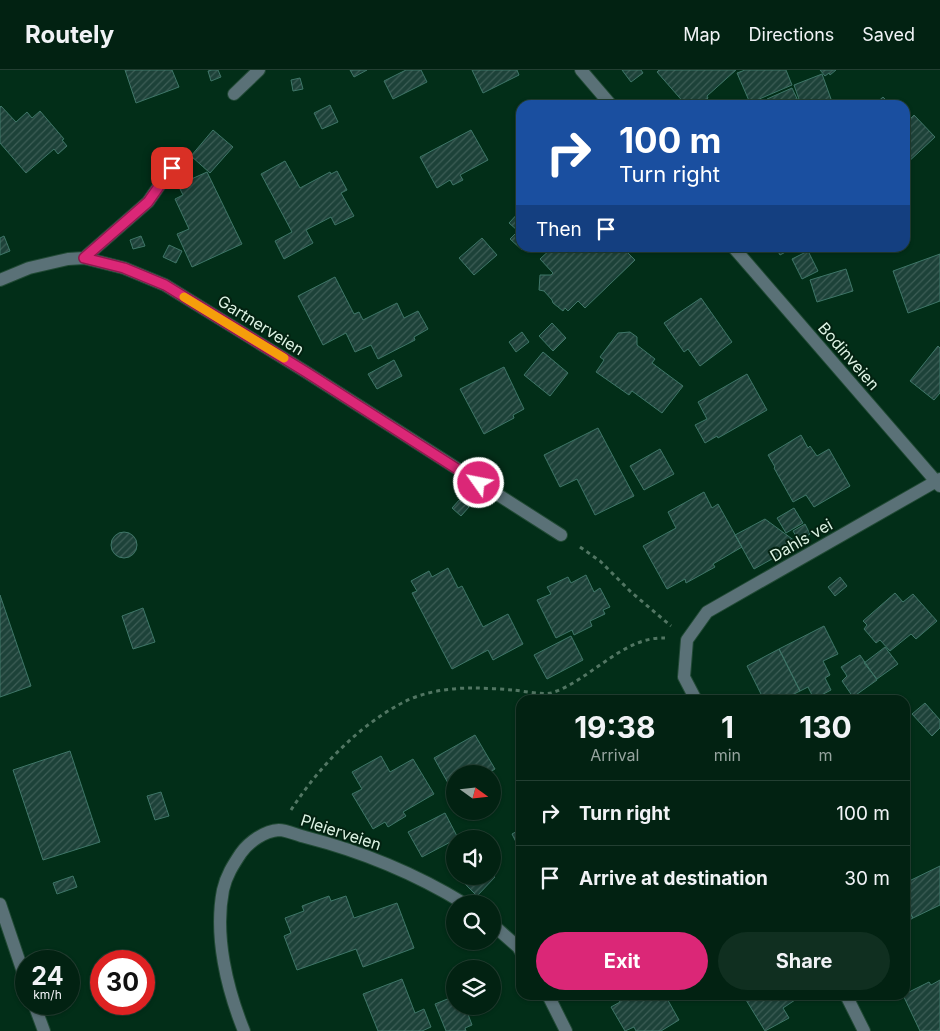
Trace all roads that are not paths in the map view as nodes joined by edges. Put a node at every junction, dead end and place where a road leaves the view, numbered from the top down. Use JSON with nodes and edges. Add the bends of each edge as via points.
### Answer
{"nodes":[{"id":1,"x":259,"y":70,"type":"edge"},
{"id":2,"x":581,"y":70,"type":"edge"},
{"id":3,"x":234,"y":94,"type":"dead end"},
{"id":4,"x":607,"y":100,"type":"edge"},
{"id":5,"x":172,"y":168,"type":"dead end"},
{"id":6,"x":738,"y":252,"type":"edge"},
{"id":7,"x":84,"y":258,"type":"junction"},
{"id":8,"x":0,"y":280,"type":"edge"},
{"id":9,"x":939,"y":482,"type":"edge"},
{"id":10,"x":561,"y":535,"type":"road end"},
{"id":11,"x":693,"y":695,"type":"edge"},
{"id":12,"x":450,"y":895,"type":"edge"},
{"id":13,"x":0,"y":904,"type":"edge"},
{"id":14,"x":501,"y":932,"type":"edge"},
{"id":15,"x":516,"y":945,"type":"edge"},
{"id":16,"x":16,"y":950,"type":"edge"},
{"id":17,"x":550,"y":1000,"type":"edge"},
{"id":18,"x":848,"y":1000,"type":"edge"},
{"id":19,"x":38,"y":1015,"type":"edge"},
{"id":20,"x":44,"y":1031,"type":"edge"},
{"id":21,"x":244,"y":1031,"type":"edge"},
{"id":22,"x":566,"y":1031,"type":"edge"},
{"id":23,"x":864,"y":1031,"type":"edge"}],
"edges":[{"from":1,"to":3,"type":"street"},
{"from":2,"to":4,"type":"street"},
{"from":5,"to":7,"type":"street","via":[[148,202]]},
{"from":6,"to":9,"type":"street","name":"Bodinveien"},
{"from":7,"to":8,"type":"street","name":"Gartnerveien","via":[[29,268]]},
{"from":7,"to":10,"type":"street","name":"Gartnerveien","via":[[124,268],[165,285]]},
{"from":9,"to":11,"type":"street","name":"Dahls vei","via":[[707,612],[687,640],[684,677]]},
{"from":12,"to":21,"type":"street","name":"Pleierveien","via":[[383,863],[326,842],[279,830],[248,844],[231,867],[223,889],[220,914],[224,966]]},
{"from":13,"to":16,"type":"street"},
{"from":14,"to":15,"type":"street"},
{"from":17,"to":22,"type":"street"},
{"from":18,"to":23,"type":"street"},
{"from":19,"to":20,"type":"street"}]}
